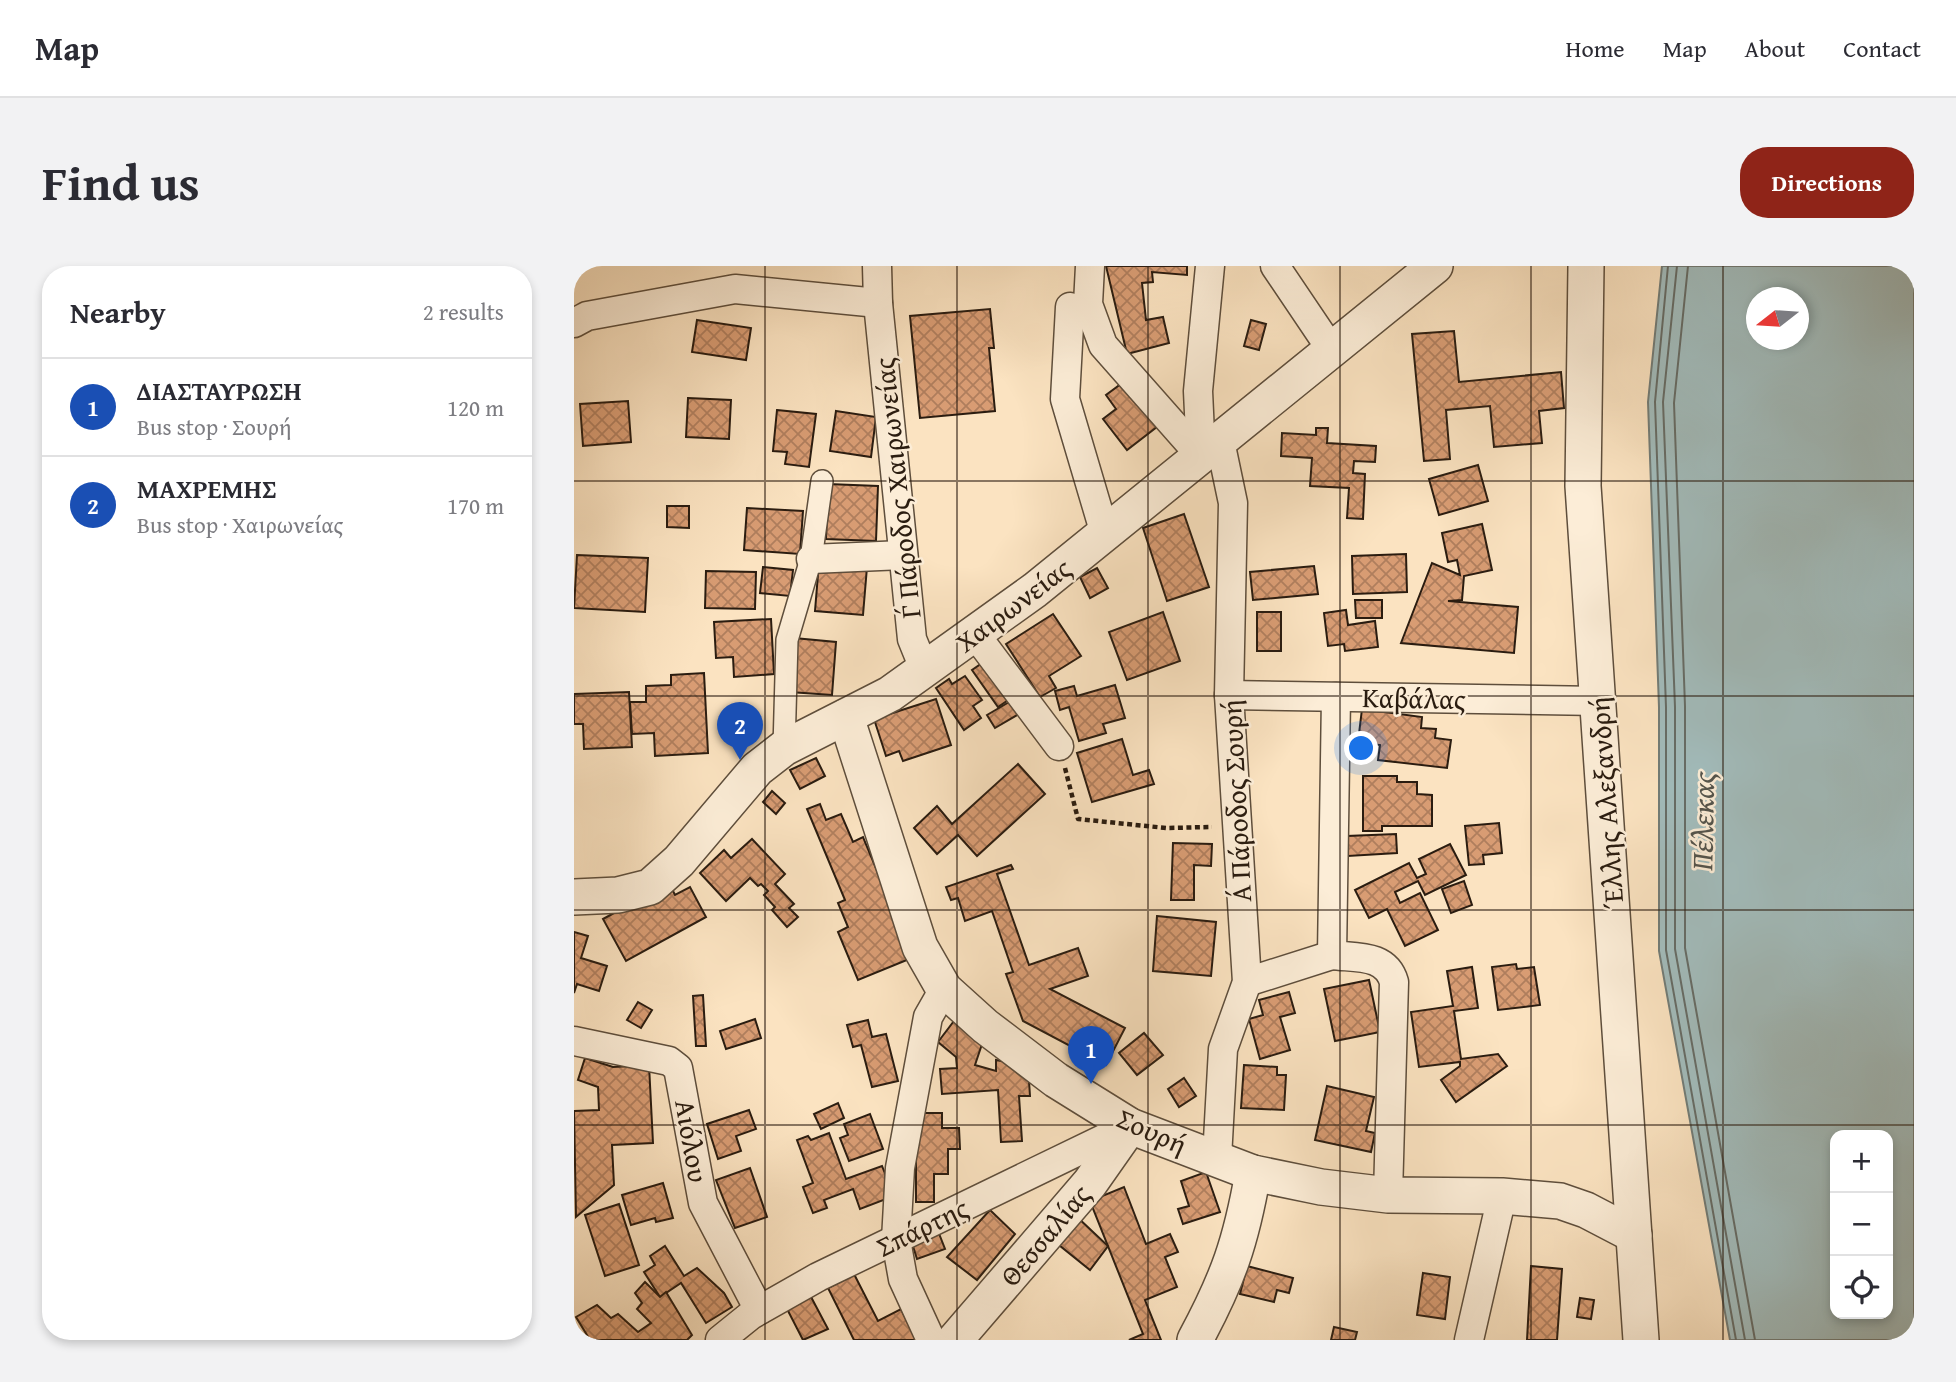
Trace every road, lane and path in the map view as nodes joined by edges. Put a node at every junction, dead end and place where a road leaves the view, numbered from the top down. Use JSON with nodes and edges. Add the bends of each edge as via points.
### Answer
{"nodes":[{"id":1,"x":877,"y":266,"type":"edge"},
{"id":2,"x":1090,"y":266,"type":"edge"},
{"id":3,"x":1210,"y":266,"type":"edge"},
{"id":4,"x":1275,"y":266,"type":"edge"},
{"id":5,"x":1435,"y":266,"type":"edge"},
{"id":6,"x":1586,"y":266,"type":"edge"},
{"id":7,"x":878,"y":303,"type":"junction"},
{"id":8,"x":1070,"y":307,"type":"dead end"},
{"id":9,"x":574,"y":323,"type":"edge"},
{"id":10,"x":1331,"y":349,"type":"junction"},
{"id":11,"x":1210,"y":449,"type":"junction"},
{"id":12,"x":822,"y":481,"type":"dead end"},
{"id":13,"x":1105,"y":534,"type":"junction"},
{"id":14,"x":903,"y":555,"type":"junction"},
{"id":15,"x":811,"y":559,"type":"junction"},
{"id":16,"x":975,"y":634,"type":"junction"},
{"id":17,"x":925,"y":671,"type":"junction"},
{"id":18,"x":1229,"y":695,"type":"junction"},
{"id":19,"x":1336,"y":696,"type":"junction"},
{"id":20,"x":1599,"y":701,"type":"junction"},
{"id":21,"x":846,"y":718,"type":"junction"},
{"id":22,"x":1059,"y":746,"type":"joint"},
{"id":23,"x":784,"y":748,"type":"junction"},
{"id":24,"x":1237,"y":826,"type":"junction"},
{"id":25,"x":574,"y":897,"type":"edge"},
{"id":26,"x":1332,"y":955,"type":"junction"},
{"id":27,"x":1247,"y":982,"type":"junction"},
{"id":28,"x":944,"y":989,"type":"junction"},
{"id":29,"x":574,"y":1041,"type":"edge"},
{"id":30,"x":1130,"y":1126,"type":"junction"},
{"id":31,"x":1217,"y":1158,"type":"junction"},
{"id":32,"x":1253,"y":1173,"type":"junction"},
{"id":33,"x":1388,"y":1195,"type":"junction"},
{"id":34,"x":1502,"y":1196,"type":"junction"},
{"id":35,"x":1634,"y":1235,"type":"junction"},
{"id":36,"x":896,"y":1240,"type":"junction"},
{"id":37,"x":759,"y":1310,"type":"junction"},
{"id":38,"x":720,"y":1340,"type":"edge"},
{"id":39,"x":931,"y":1340,"type":"edge"},
{"id":40,"x":955,"y":1340,"type":"edge"},
{"id":41,"x":1195,"y":1340,"type":"edge"},
{"id":42,"x":1469,"y":1340,"type":"edge"},
{"id":43,"x":1641,"y":1340,"type":"edge"}],
"edges":[{"from":1,"to":7,"type":"street","name":"Γ΄ Πάροδος Χαιρωνείας"},
{"from":2,"to":11,"type":"street","via":[[1088,304],[1103,345]]},
{"from":3,"to":11,"type":"street","name":"Α΄ Πάροδος Σουρή","via":[[1198,391]]},
{"from":4,"to":10,"type":"street"},
{"from":5,"to":10,"type":"street","name":"Χαιρωνείας"},
{"from":6,"to":20,"type":"street","name":"Έλλης Αλεξανδρή","via":[[1583,486]]},
{"from":7,"to":9,"type":"street","via":[[735,289],[587,316]]},
{"from":7,"to":14,"type":"street","name":"Γ΄ Πάροδος Χαιρωνείας"},
{"from":8,"to":13,"type":"street","via":[[1065,399]]},
{"from":10,"to":11,"type":"street","name":"Χαιρωνείας"},
{"from":11,"to":13,"type":"street","name":"Χαιρωνείας"},
{"from":11,"to":18,"type":"street","name":"Α΄ Πάροδος Σουρή","via":[[1233,503]]},
{"from":12,"to":15,"type":"street"},
{"from":13,"to":16,"type":"street","name":"Χαιρωνείας"},
{"from":14,"to":15,"type":"street"},
{"from":14,"to":17,"type":"street","name":"Γ΄ Πάροδος Χαιρωνείας","via":[[912,639]]},
{"from":15,"to":23,"type":"street","via":[[787,640]]},
{"from":16,"to":17,"type":"street","name":"Χαιρωνείας"},
{"from":16,"to":22,"type":"street"},
{"from":17,"to":21,"type":"street","name":"Χαιρωνείας"},
{"from":18,"to":19,"type":"street","name":"Καβάλας"},
{"from":18,"to":24,"type":"street","name":"Α΄ Πάροδος Σουρή"},
{"from":19,"to":20,"type":"street","name":"Καβάλας"},
{"from":19,"to":26,"type":"street"},
{"from":20,"to":35,"type":"street","name":"Έλλης Αλεξανδρή"},
{"from":21,"to":23,"type":"street","name":"Χαιρωνείας"},
{"from":21,"to":28,"type":"street","name":"Σουρή","via":[[920,947]]},
{"from":22,"to":24,"type":"path","via":[[1078,819],[1166,828]]},
{"from":23,"to":25,"type":"street","name":"Χαιρωνείας","via":[[750,776],[679,861],[650,887],[618,895]]},
{"from":24,"to":27,"type":"street","name":"Α΄ Πάροδος Σουρή"},
{"from":26,"to":27,"type":"street"},
{"from":26,"to":33,"type":"street","via":[[1381,961],[1394,982]]},
{"from":27,"to":31,"type":"street","name":"Α΄ Πάροδος Σουρή","via":[[1223,1049]]},
{"from":28,"to":30,"type":"street","name":"Σουρή","via":[[1056,1080]]},
{"from":28,"to":36,"type":"street","via":[[928,1017],[900,1167]]},
{"from":29,"to":37,"type":"street","name":"Αιόλου","via":[[669,1061],[678,1068],[704,1203]]},
{"from":30,"to":31,"type":"street","name":"Σουρή"},
{"from":30,"to":36,"type":"street","name":"Σπάρτης"},
{"from":30,"to":40,"type":"street","name":"Θεσσαλίας","via":[[1090,1182]]},
{"from":31,"to":32,"type":"street","name":"Σουρή"},
{"from":32,"to":33,"type":"street","name":"Σουρή","via":[[1321,1188]]},
{"from":32,"to":41,"type":"street","via":[[1244,1230],[1226,1283]]},
{"from":33,"to":34,"type":"street","name":"Σουρή"},
{"from":34,"to":35,"type":"street","name":"Σουρή","via":[[1572,1204]]},
{"from":34,"to":42,"type":"street"},
{"from":35,"to":43,"type":"street","name":"Έλλης Αλεξανδρή"},
{"from":36,"to":37,"type":"street","name":"Σπάρτης"},
{"from":36,"to":39,"type":"street","via":[[903,1279]]},
{"from":37,"to":38,"type":"street","name":"Σπάρτης"}]}
